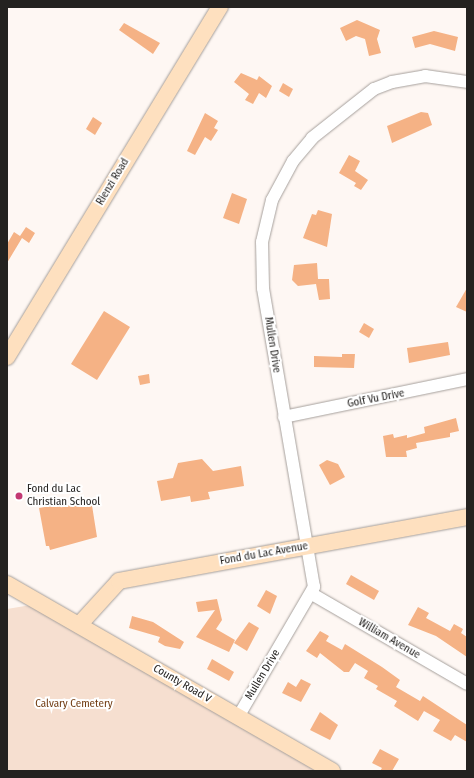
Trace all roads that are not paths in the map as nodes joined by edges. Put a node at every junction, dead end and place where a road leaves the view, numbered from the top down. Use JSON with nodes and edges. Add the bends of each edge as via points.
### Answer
{"nodes":[{"id":1,"x":220,"y":7,"type":"edge"},
{"id":2,"x":467,"y":82,"type":"edge"},
{"id":3,"x":7,"y":357,"type":"edge"},
{"id":4,"x":467,"y":378,"type":"edge"},
{"id":5,"x":284,"y":416,"type":"junction"},
{"id":6,"x":467,"y":517,"type":"edge"},
{"id":7,"x":309,"y":546,"type":"junction"},
{"id":8,"x":7,"y":584,"type":"edge"},
{"id":9,"x":312,"y":594,"type":"junction"},
{"id":10,"x":7,"y":595,"type":"edge"},
{"id":11,"x":32,"y":597,"type":"junction"},
{"id":12,"x":79,"y":624,"type":"junction"},
{"id":13,"x":467,"y":684,"type":"edge"},
{"id":14,"x":238,"y":717,"type":"junction"},
{"id":15,"x":332,"y":771,"type":"edge"}],
"edges":[{"from":1,"to":3,"type":"main road","name":"Rienzi Road"},
{"from":2,"to":5,"type":"street","name":"Mullen Drive","via":[[425,76],[392,82],[374,89],[312,138],[281,179],[263,229],[261,266]]},
{"from":4,"to":5,"type":"street","name":"Golf Vu Drive"},
{"from":5,"to":7,"type":"street","name":"Mullen Drive"},
{"from":6,"to":7,"type":"main road","name":"Fond du Lac Avenue"},
{"from":7,"to":9,"type":"street","name":"Mullen Drive","via":[[314,571]]},
{"from":7,"to":12,"type":"main road","name":"Fond du Lac Avenue","via":[[119,581]]},
{"from":8,"to":11,"type":"main road"},
{"from":9,"to":13,"type":"street","name":"William Avenue"},
{"from":9,"to":14,"type":"street","name":"Mullen Drive"},
{"from":10,"to":11,"type":"main road"},
{"from":11,"to":12,"type":"main road","name":"County Road V"},
{"from":12,"to":14,"type":"main road","name":"County Road V"},
{"from":14,"to":15,"type":"main road","name":"County Road V"}]}
